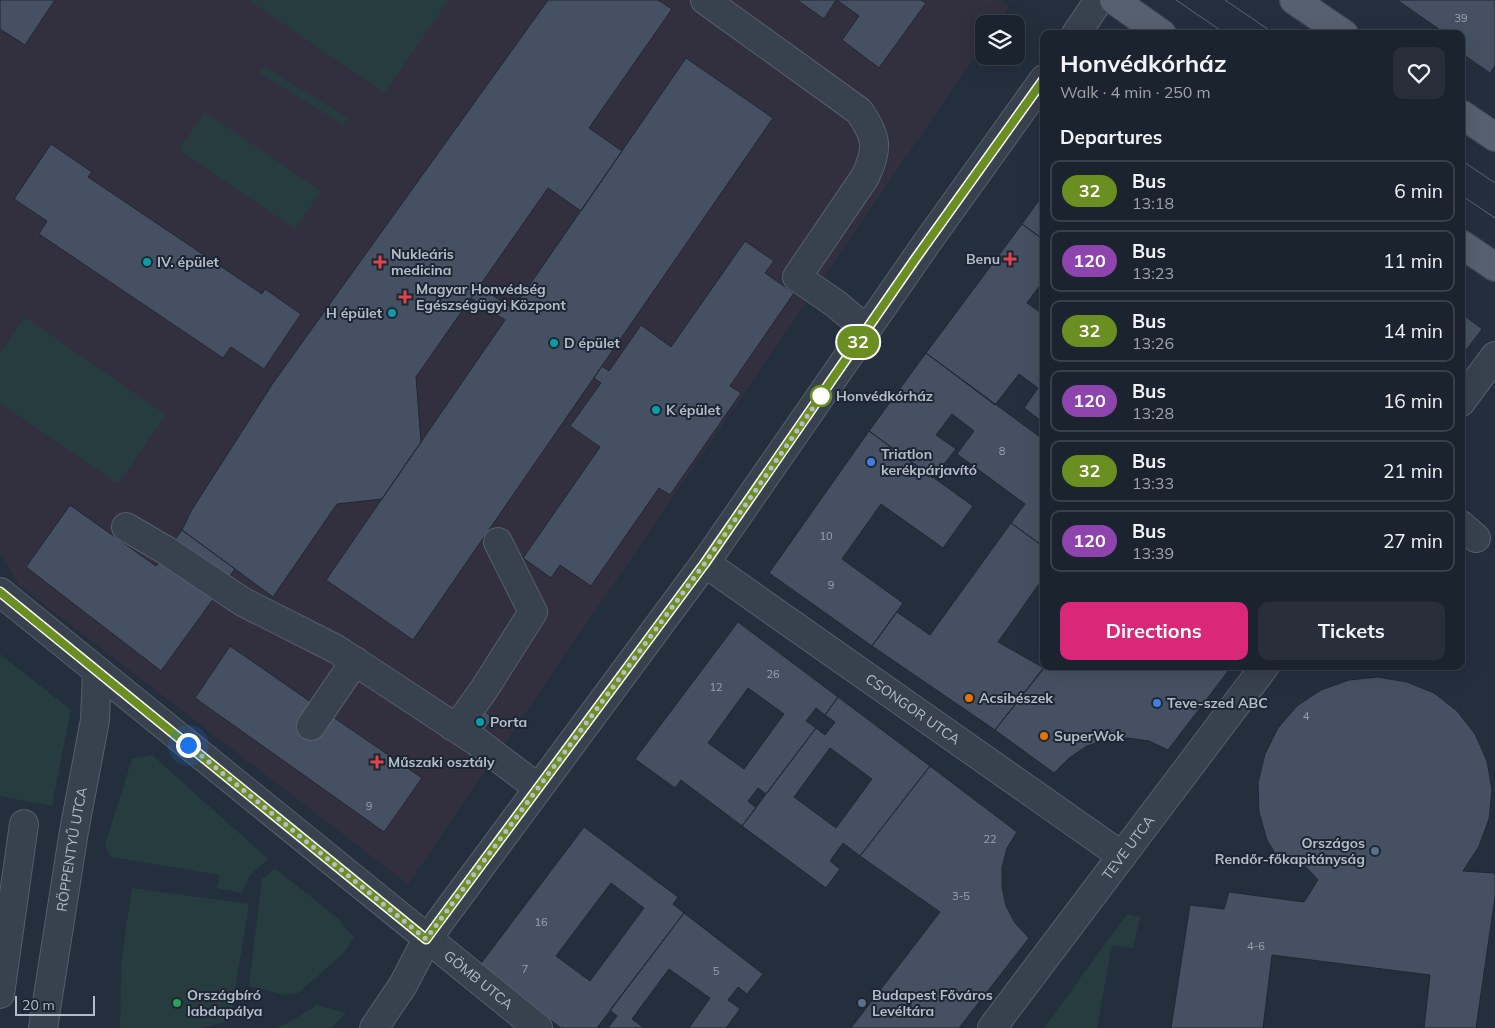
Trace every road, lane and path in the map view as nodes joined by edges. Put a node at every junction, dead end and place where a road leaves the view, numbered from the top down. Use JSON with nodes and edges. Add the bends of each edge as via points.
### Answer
{"nodes":[{"id":1,"x":705,"y":0,"type":"edge"},
{"id":2,"x":1099,"y":0,"type":"edge"},
{"id":3,"x":1114,"y":0,"type":"edge"},
{"id":4,"x":1294,"y":0,"type":"edge"},
{"id":5,"x":1079,"y":30,"type":"edge"},
{"id":6,"x":1156,"y":30,"type":"edge"},
{"id":7,"x":1338,"y":30,"type":"edge"},
{"id":8,"x":1040,"y":85,"type":"edge"},
{"id":9,"x":1465,"y":117,"type":"edge"},
{"id":10,"x":1495,"y":137,"type":"edge"},
{"id":11,"x":1465,"y":247,"type":"edge"},
{"id":12,"x":1495,"y":268,"type":"edge"},
{"id":13,"x":867,"y":330,"type":"junction"},
{"id":14,"x":1495,"y":356,"type":"edge"},
{"id":15,"x":1465,"y":397,"type":"edge"},
{"id":16,"x":126,"y":527,"type":"dead end"},
{"id":17,"x":498,"y":542,"type":"dead end"},
{"id":18,"x":705,"y":563,"type":"junction"},
{"id":19,"x":0,"y":592,"type":"edge"},
{"id":20,"x":355,"y":661,"type":"junction"},
{"id":21,"x":1262,"y":670,"type":"edge"},
{"id":22,"x":97,"y":671,"type":"junction"},
{"id":23,"x":311,"y":726,"type":"dead end"},
{"id":24,"x":452,"y":726,"type":"junction"},
{"id":25,"x":538,"y":788,"type":"junction"},
{"id":26,"x":24,"y":824,"type":"dead end"},
{"id":27,"x":1122,"y":856,"type":"junction"},
{"id":28,"x":426,"y":939,"type":"junction"},
{"id":29,"x":0,"y":994,"type":"edge"},
{"id":30,"x":43,"y":1028,"type":"edge"},
{"id":31,"x":374,"y":1028,"type":"edge"},
{"id":32,"x":538,"y":1028,"type":"edge"},
{"id":33,"x":992,"y":1028,"type":"edge"}],
"edges":[{"from":1,"to":13,"type":"street","via":[[859,112],[870,128],[875,145],[873,160],[865,177],[797,277]]},
{"from":2,"to":5,"type":"street"},
{"from":3,"to":6,"type":"main road"},
{"from":4,"to":7,"type":"main road"},
{"from":8,"to":13,"type":"street"},
{"from":9,"to":10,"type":"main road"},
{"from":11,"to":12,"type":"main road"},
{"from":13,"to":18,"type":"street"},
{"from":14,"to":15,"type":"street"},
{"from":16,"to":20,"type":"street","via":[[243,602]]},
{"from":17,"to":24,"type":"street","via":[[533,612],[468,713]]},
{"from":18,"to":25,"type":"street"},
{"from":18,"to":27,"type":"street","name":"CSONGOR UTCA"},
{"from":19,"to":22,"type":"street","name":"GÖMB UTCA"},
{"from":20,"to":23,"type":"street"},
{"from":20,"to":24,"type":"street"},
{"from":21,"to":27,"type":"street","name":"TEVE UTCA"},
{"from":22,"to":28,"type":"street","name":"GÖMB UTCA"},
{"from":22,"to":30,"type":"street","name":"RÖPPENTYŰ UTCA","via":[[95,720]]},
{"from":24,"to":25,"type":"street"},
{"from":25,"to":28,"type":"street"},
{"from":26,"to":29,"type":"street"},
{"from":27,"to":33,"type":"street","name":"TEVE UTCA"},
{"from":28,"to":31,"type":"street","via":[[403,985]]},
{"from":28,"to":32,"type":"street","name":"GÖMB UTCA"}]}
